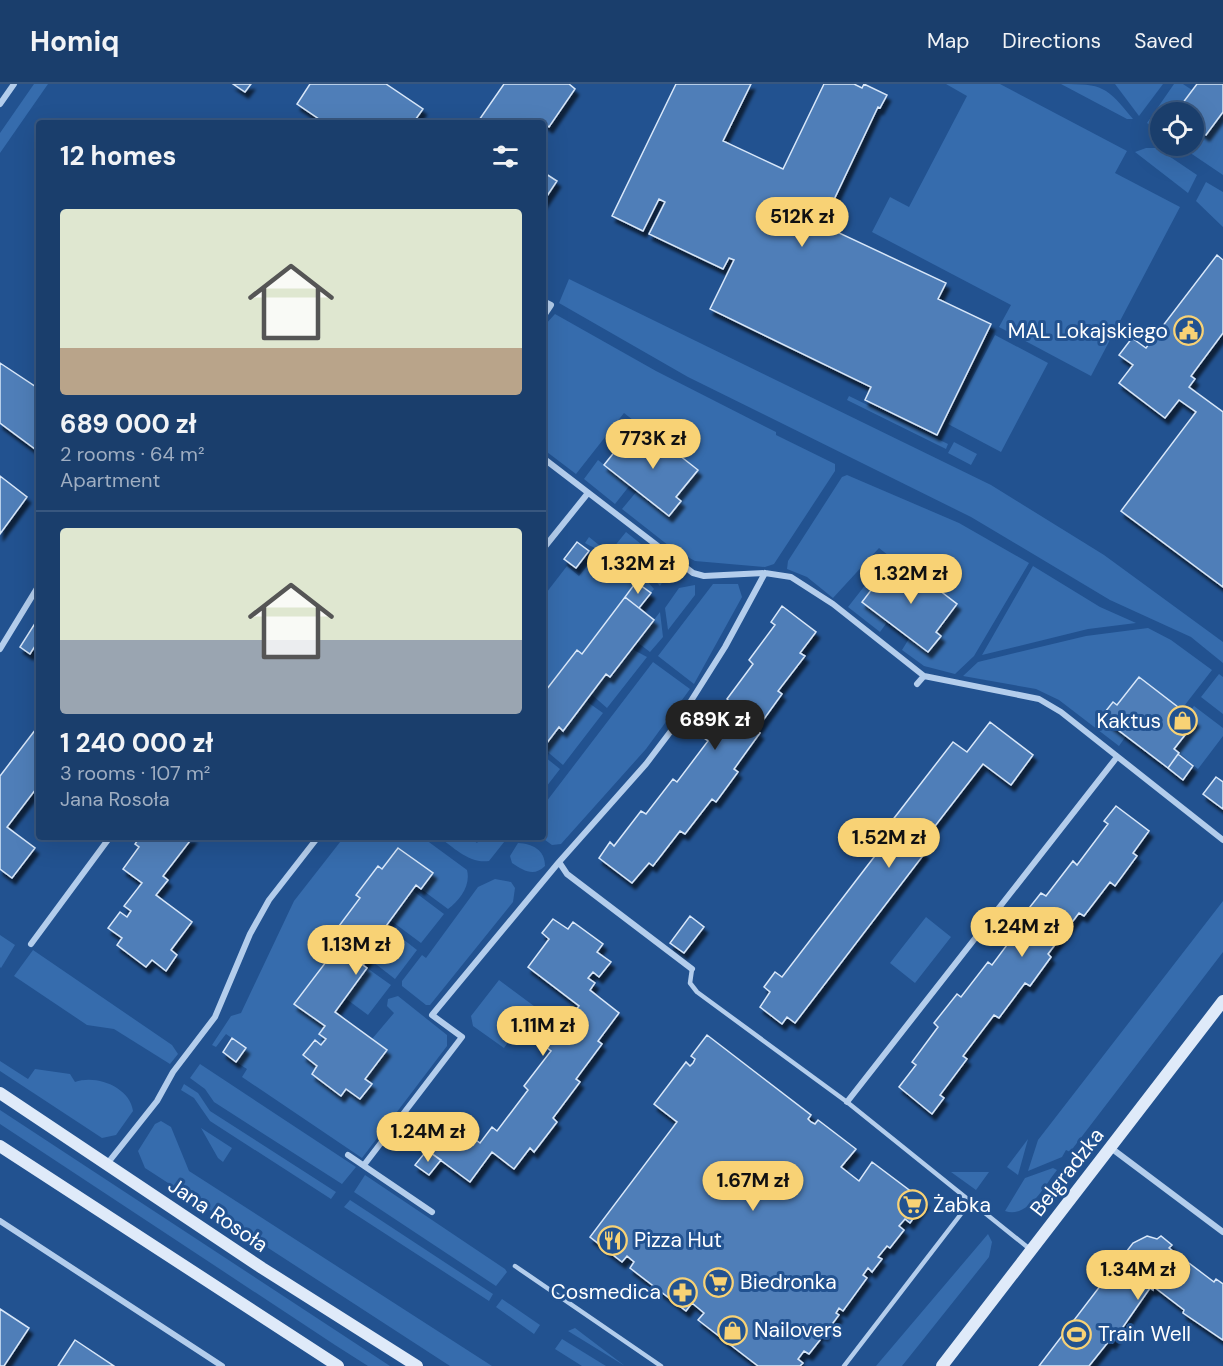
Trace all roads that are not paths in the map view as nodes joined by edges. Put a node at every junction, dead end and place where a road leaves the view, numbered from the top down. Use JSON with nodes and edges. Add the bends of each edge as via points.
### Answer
{"nodes":[{"id":1,"x":14,"y":84,"type":"edge"},
{"id":2,"x":0,"y":104,"type":"edge"},
{"id":3,"x":546,"y":460,"type":"edge"},
{"id":4,"x":588,"y":493,"type":"junction"},
{"id":5,"x":546,"y":545,"type":"edge"},
{"id":6,"x":765,"y":573,"type":"junction"},
{"id":7,"x":36,"y":590,"type":"edge"},
{"id":8,"x":0,"y":649,"type":"edge"},
{"id":9,"x":924,"y":676,"type":"junction"},
{"id":10,"x":917,"y":684,"type":"dead end"},
{"id":11,"x":1117,"y":757,"type":"junction"},
{"id":12,"x":108,"y":840,"type":"edge"},
{"id":13,"x":316,"y":840,"type":"edge"},
{"id":14,"x":1223,"y":840,"type":"edge"},
{"id":15,"x":559,"y":862,"type":"junction"},
{"id":16,"x":31,"y":944,"type":"dead end"},
{"id":17,"x":692,"y":969,"type":"joint"},
{"id":18,"x":1223,"y":1001,"type":"edge"},
{"id":19,"x":0,"y":1093,"type":"edge"},
{"id":20,"x":847,"y":1102,"type":"junction"},
{"id":21,"x":0,"y":1146,"type":"edge"},
{"id":22,"x":1111,"y":1148,"type":"junction"},
{"id":23,"x":348,"y":1155,"type":"dead end"},
{"id":24,"x":107,"y":1164,"type":"junction"},
{"id":25,"x":364,"y":1165,"type":"junction"},
{"id":26,"x":971,"y":1201,"type":"junction"},
{"id":27,"x":432,"y":1212,"type":"dead end"},
{"id":28,"x":0,"y":1221,"type":"edge"},
{"id":29,"x":1223,"y":1232,"type":"edge"},
{"id":30,"x":1032,"y":1250,"type":"junction"},
{"id":31,"x":515,"y":1266,"type":"dead end"},
{"id":32,"x":222,"y":1366,"type":"edge"},
{"id":33,"x":338,"y":1366,"type":"edge"},
{"id":34,"x":417,"y":1366,"type":"edge"},
{"id":35,"x":661,"y":1366,"type":"edge"},
{"id":36,"x":844,"y":1366,"type":"edge"},
{"id":37,"x":942,"y":1366,"type":"edge"}],
"edges":[{"from":1,"to":2,"type":"street"},
{"from":3,"to":4,"type":"street"},
{"from":4,"to":5,"type":"street"},
{"from":4,"to":6,"type":"street","via":[[693,573]]},
{"from":6,"to":9,"type":"street","via":[[801,581]]},
{"from":6,"to":15,"type":"street","via":[[725,647],[676,723],[646,764]]},
{"from":7,"to":8,"type":"street"},
{"from":9,"to":10,"type":"street"},
{"from":9,"to":11,"type":"street","via":[[1039,699]]},
{"from":11,"to":14,"type":"street"},
{"from":11,"to":20,"type":"street"},
{"from":12,"to":16,"type":"street"},
{"from":13,"to":24,"type":"street","via":[[269,900],[250,934],[215,1017]]},
{"from":15,"to":17,"type":"street","via":[[567,874]]},
{"from":15,"to":25,"type":"street","via":[[432,1015],[462,1037]]},
{"from":17,"to":20,"type":"lane","via":[[690,983],[697,992]]},
{"from":18,"to":22,"type":"street","name":"Belgradzka"},
{"from":19,"to":24,"type":"street","name":"Jana Rosoła"},
{"from":20,"to":26,"type":"lane"},
{"from":21,"to":33,"type":"street"},
{"from":22,"to":29,"type":"street"},
{"from":22,"to":30,"type":"street","name":"Belgradzka"},
{"from":23,"to":25,"type":"street"},
{"from":24,"to":34,"type":"street","name":"Jana Rosoła"},
{"from":25,"to":27,"type":"street"},
{"from":26,"to":30,"type":"lane"},
{"from":26,"to":36,"type":"lane"},
{"from":28,"to":32,"type":"street"},
{"from":30,"to":37,"type":"street","name":"Belgradzka"},
{"from":31,"to":35,"type":"lane"}]}
